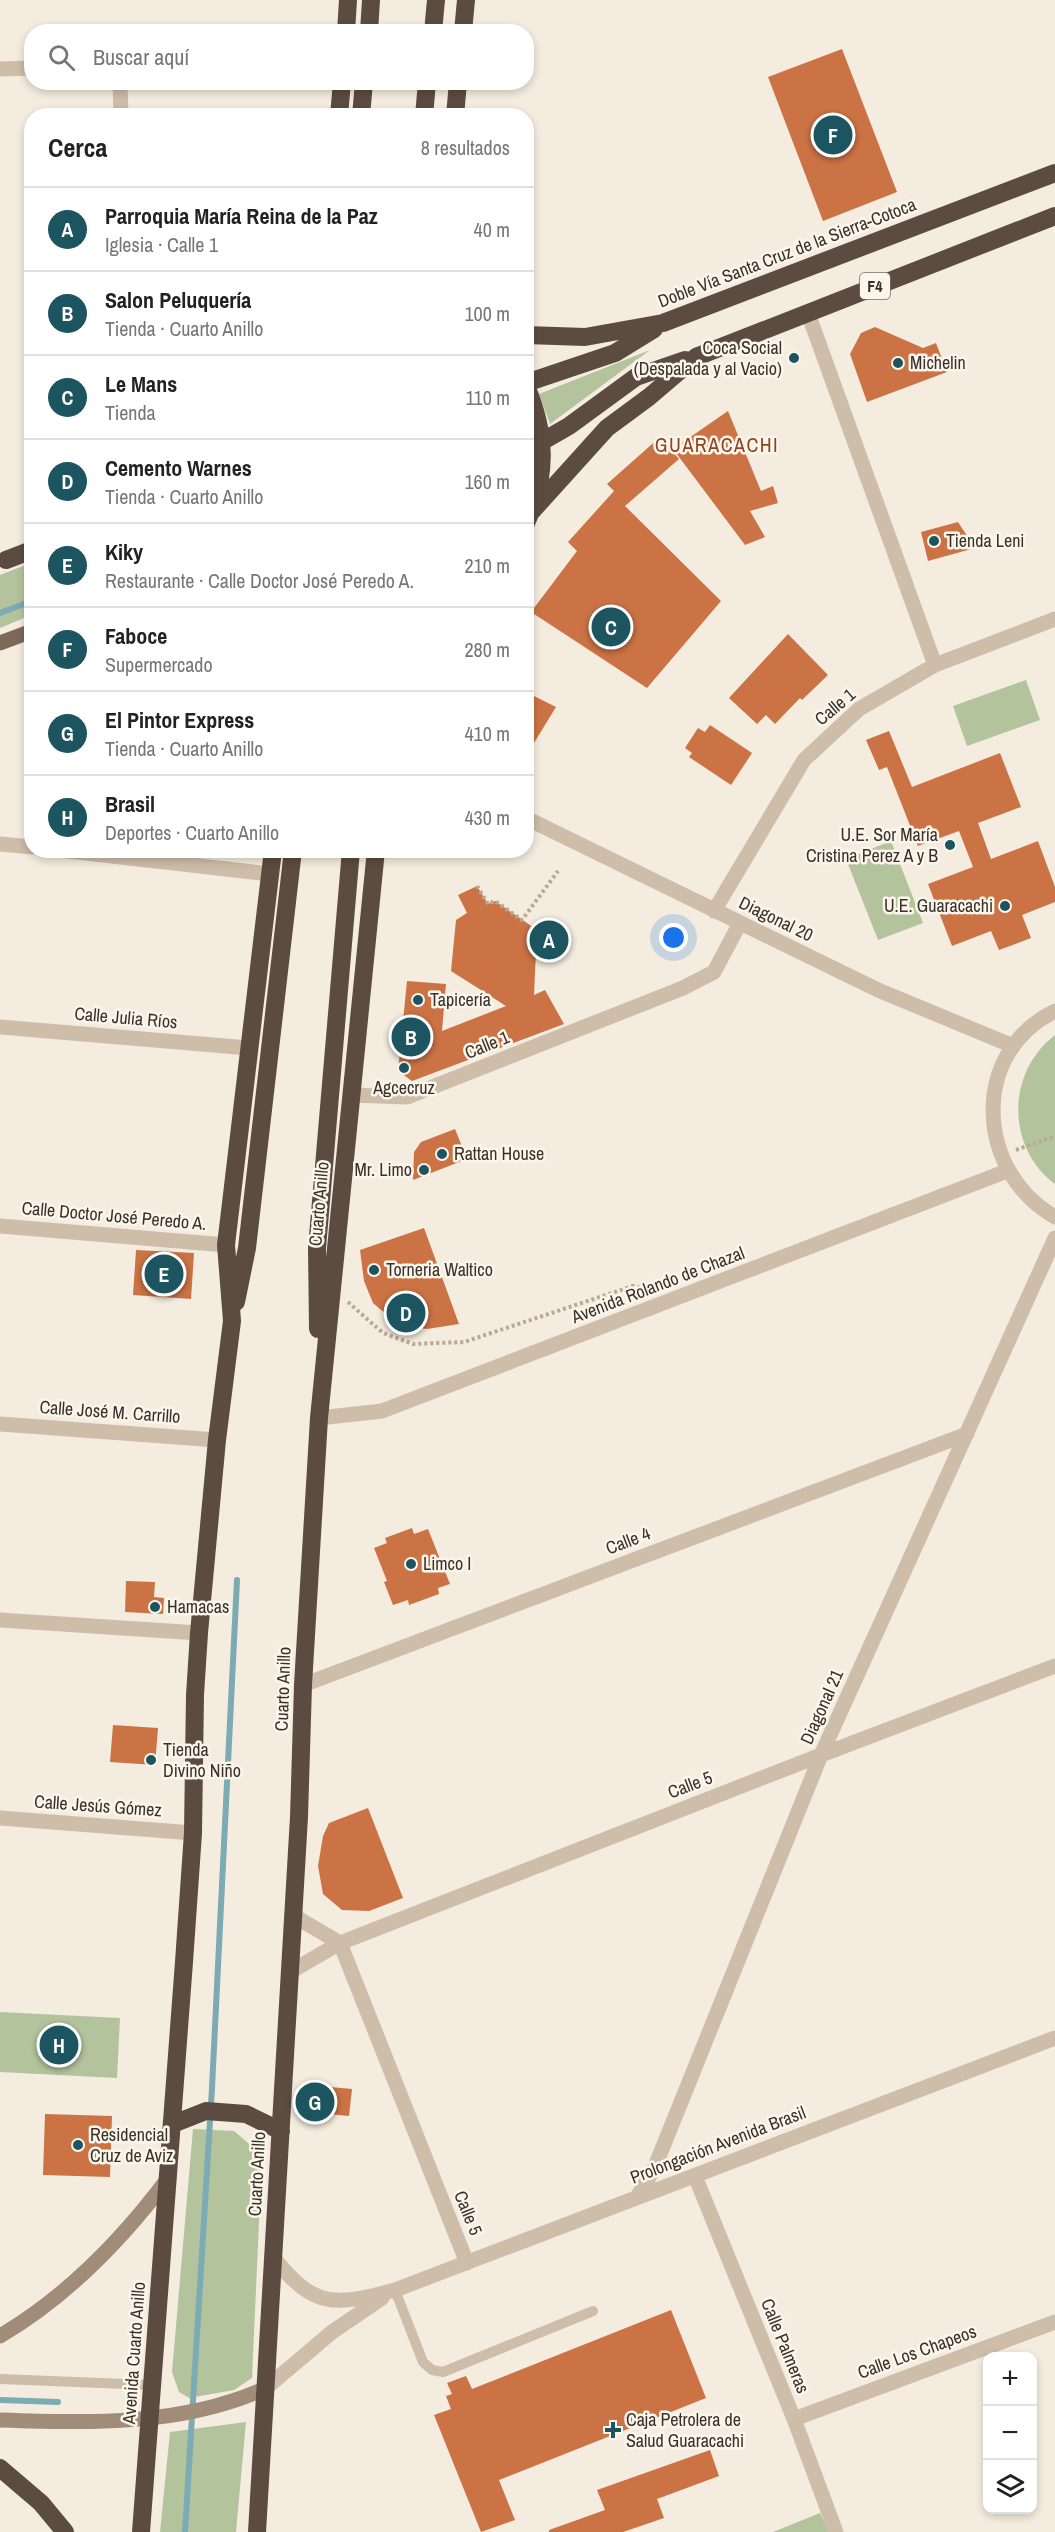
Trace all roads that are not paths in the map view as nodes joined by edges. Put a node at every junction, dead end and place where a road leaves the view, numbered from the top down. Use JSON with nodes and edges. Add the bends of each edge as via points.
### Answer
{"nodes":[{"id":1,"x":348,"y":0,"type":"edge"},
{"id":2,"x":372,"y":0,"type":"edge"},
{"id":3,"x":436,"y":0,"type":"edge"},
{"id":4,"x":466,"y":0,"type":"edge"},
{"id":5,"x":346,"y":24,"type":"edge"},
{"id":6,"x":370,"y":24,"type":"edge"},
{"id":7,"x":434,"y":24,"type":"edge"},
{"id":8,"x":464,"y":24,"type":"edge"},
{"id":9,"x":24,"y":68,"type":"edge"},
{"id":10,"x":0,"y":69,"type":"edge"},
{"id":11,"x":120,"y":90,"type":"edge"},
{"id":12,"x":341,"y":90,"type":"edge"},
{"id":13,"x":363,"y":90,"type":"edge"},
{"id":14,"x":427,"y":90,"type":"edge"},
{"id":15,"x":457,"y":90,"type":"edge"},
{"id":16,"x":121,"y":108,"type":"edge"},
{"id":17,"x":340,"y":108,"type":"edge"},
{"id":18,"x":362,"y":108,"type":"edge"},
{"id":19,"x":425,"y":108,"type":"edge"},
{"id":20,"x":456,"y":108,"type":"edge"},
{"id":21,"x":1055,"y":173,"type":"edge"},
{"id":22,"x":1055,"y":216,"type":"edge"},
{"id":23,"x":808,"y":313,"type":"junction"},
{"id":24,"x":663,"y":323,"type":"junction"},
{"id":25,"x":534,"y":335,"type":"edge"},
{"id":26,"x":696,"y":357,"type":"junction"},
{"id":27,"x":534,"y":381,"type":"edge"},
{"id":28,"x":534,"y":404,"type":"edge"},
{"id":29,"x":535,"y":444,"type":"edge"},
{"id":30,"x":534,"y":500,"type":"edge"},
{"id":31,"x":534,"y":511,"type":"edge"},
{"id":32,"x":24,"y":548,"type":"edge"},
{"id":33,"x":24,"y":553,"type":"edge"},
{"id":34,"x":3,"y":561,"type":"edge"},
{"id":35,"x":1055,"y":619,"type":"edge"},
{"id":36,"x":24,"y":634,"type":"edge"},
{"id":37,"x":0,"y":643,"type":"edge"},
{"id":38,"x":935,"y":665,"type":"junction"},
{"id":39,"x":534,"y":822,"type":"edge"},
{"id":40,"x":0,"y":844,"type":"edge"},
{"id":41,"x":24,"y":847,"type":"edge"},
{"id":42,"x":129,"y":858,"type":"edge"},
{"id":43,"x":272,"y":858,"type":"edge"},
{"id":44,"x":292,"y":858,"type":"edge"},
{"id":45,"x":350,"y":858,"type":"edge"},
{"id":46,"x":375,"y":858,"type":"edge"},
{"id":47,"x":270,"y":874,"type":"junction"},
{"id":48,"x":714,"y":911,"type":"junction"},
{"id":49,"x":740,"y":923,"type":"junction"},
{"id":50,"x":1055,"y":1011,"type":"edge"},
{"id":51,"x":0,"y":1027,"type":"edge"},
{"id":52,"x":1013,"y":1046,"type":"junction"},
{"id":53,"x":249,"y":1048,"type":"junction"},
{"id":54,"x":351,"y":1095,"type":"junction"},
{"id":55,"x":1007,"y":1171,"type":"junction"},
{"id":56,"x":1055,"y":1217,"type":"edge"},
{"id":57,"x":0,"y":1226,"type":"edge"},
{"id":58,"x":1055,"y":1238,"type":"edge"},
{"id":59,"x":226,"y":1245,"type":"junction"},
{"id":60,"x":232,"y":1321,"type":"junction"},
{"id":61,"x":319,"y":1418,"type":"junction"},
{"id":62,"x":0,"y":1424,"type":"edge"},
{"id":63,"x":967,"y":1434,"type":"junction"},
{"id":64,"x":217,"y":1440,"type":"junction"},
{"id":65,"x":0,"y":1620,"type":"edge"},
{"id":66,"x":199,"y":1633,"type":"junction"},
{"id":67,"x":1055,"y":1666,"type":"edge"},
{"id":68,"x":303,"y":1685,"type":"junction"},
{"id":69,"x":821,"y":1755,"type":"junction"},
{"id":70,"x":0,"y":1818,"type":"edge"},
{"id":71,"x":193,"y":1833,"type":"junction"},
{"id":72,"x":294,"y":1916,"type":"junction"},
{"id":73,"x":340,"y":1943,"type":"junction"},
{"id":74,"x":290,"y":1972,"type":"junction"},
{"id":75,"x":1055,"y":2038,"type":"edge"},
{"id":76,"x":173,"y":2124,"type":"junction"},
{"id":77,"x":281,"y":2131,"type":"junction"},
{"id":78,"x":695,"y":2176,"type":"junction"},
{"id":79,"x":169,"y":2177,"type":"junction"},
{"id":80,"x":637,"y":2197,"type":"junction"},
{"id":81,"x":274,"y":2258,"type":"junction"},
{"id":82,"x":467,"y":2263,"type":"junction"},
{"id":83,"x":394,"y":2290,"type":"junction"},
{"id":84,"x":593,"y":2311,"type":"dead end"},
{"id":85,"x":1055,"y":2322,"type":"edge"},
{"id":86,"x":0,"y":2336,"type":"edge"},
{"id":87,"x":0,"y":2379,"type":"edge"},
{"id":88,"x":152,"y":2385,"type":"junction"},
{"id":89,"x":266,"y":2388,"type":"junction"},
{"id":90,"x":150,"y":2418,"type":"junction"},
{"id":91,"x":794,"y":2419,"type":"junction"},
{"id":92,"x":0,"y":2420,"type":"edge"},
{"id":93,"x":0,"y":2468,"type":"edge"},
{"id":94,"x":65,"y":2532,"type":"edge"},
{"id":95,"x":141,"y":2532,"type":"edge"},
{"id":96,"x":257,"y":2532,"type":"edge"},
{"id":97,"x":836,"y":2532,"type":"edge"}],
"edges":[{"from":1,"to":5,"type":"highway"},
{"from":2,"to":6,"type":"highway"},
{"from":3,"to":7,"type":"highway"},
{"from":4,"to":8,"type":"highway"},
{"from":9,"to":10,"type":"street"},
{"from":11,"to":16,"type":"street"},
{"from":12,"to":17,"type":"highway"},
{"from":13,"to":18,"type":"highway"},
{"from":14,"to":19,"type":"highway"},
{"from":15,"to":20,"type":"highway"},
{"from":21,"to":24,"type":"highway","name":"Doble Vía Santa Cruz de la Sierra-Cotoca","number":"F4"},
{"from":22,"to":23,"type":"highway","number":"F4"},
{"from":23,"to":26,"type":"highway","number":"F4"},
{"from":23,"to":38,"type":"street"},
{"from":24,"to":25,"type":"highway","name":"Doble Vía Santa Cruz de la Sierra-Cotoca","number":"F4","via":[[585,338]]},
{"from":24,"to":27,"type":"highway","via":[[615,353]]},
{"from":26,"to":29,"type":"highway","via":[[636,377],[569,426]]},
{"from":26,"to":31,"type":"highway","number":"F4","via":[[607,428]]},
{"from":28,"to":29,"type":"highway","number":"F4"},
{"from":29,"to":30,"type":"highway","number":"F4","via":[[541,476]]},
{"from":32,"to":34,"type":"main road"},
{"from":33,"to":34,"type":"highway"},
{"from":35,"to":38,"type":"street","name":"Calle 1"},
{"from":36,"to":37,"type":"main road"},
{"from":38,"to":48,"type":"street","name":"Calle 1","via":[[859,709],[804,760]]},
{"from":39,"to":48,"type":"street","name":"Diagonal 20"},
{"from":40,"to":41,"type":"street"},
{"from":42,"to":47,"type":"street"},
{"from":43,"to":47,"type":"highway"},
{"from":44,"to":60,"type":"highway","via":[[247,1248]]},
{"from":45,"to":61,"type":"highway","via":[[317,1248]]},
{"from":46,"to":54,"type":"highway","name":"Cuarto Anillo"},
{"from":47,"to":53,"type":"highway"},
{"from":48,"to":49,"type":"street","name":"Diagonal 20"},
{"from":49,"to":52,"type":"street","name":"Diagonal 20","via":[[878,990]]},
{"from":49,"to":54,"type":"street","name":"Calle 1","via":[[714,972],[683,988],[407,1097]]},
{"from":50,"to":52,"type":"street","via":[[1041,1017]]},
{"from":51,"to":53,"type":"street","name":"Calle Julia Ríos"},
{"from":52,"to":55,"type":"street","via":[[998,1075],[992,1108],[995,1140]]},
{"from":53,"to":59,"type":"highway"},
{"from":54,"to":61,"type":"highway","name":"Cuarto Anillo"},
{"from":55,"to":56,"type":"street","via":[[1022,1192]]},
{"from":55,"to":61,"type":"street","name":"Avenida Rolando de Chazal","via":[[382,1412]]},
{"from":57,"to":59,"type":"street","name":"Calle Doctor José Peredo A."},
{"from":58,"to":63,"type":"street","name":"Diagonal 21"},
{"from":59,"to":60,"type":"highway"},
{"from":60,"to":64,"type":"highway"},
{"from":61,"to":68,"type":"highway","name":"Cuarto Anillo"},
{"from":62,"to":64,"type":"street","name":"Calle José M. Carrillo"},
{"from":63,"to":68,"type":"street","name":"Calle 4"},
{"from":63,"to":69,"type":"street","name":"Diagonal 21"},
{"from":64,"to":66,"type":"highway"},
{"from":65,"to":66,"type":"street"},
{"from":66,"to":71,"type":"highway"},
{"from":67,"to":69,"type":"street","name":"Calle 5"},
{"from":68,"to":72,"type":"highway","name":"Cuarto Anillo"},
{"from":69,"to":73,"type":"street","name":"Calle 5"},
{"from":69,"to":80,"type":"street","name":"Diagonal 21","via":[[654,2169]]},
{"from":70,"to":71,"type":"street","name":"Calle Jesús Gómez"},
{"from":71,"to":76,"type":"highway"},
{"from":72,"to":73,"type":"street"},
{"from":72,"to":74,"type":"highway","name":"Cuarto Anillo"},
{"from":73,"to":74,"type":"street","name":"Calle 5"},
{"from":73,"to":82,"type":"street","name":"Calle 5"},
{"from":74,"to":77,"type":"highway","name":"Cuarto Anillo"},
{"from":75,"to":78,"type":"street","name":"Prolongación Avenida Brasil"},
{"from":76,"to":77,"type":"highway","via":[[206,2111],[246,2114]]},
{"from":76,"to":79,"type":"highway"},
{"from":77,"to":81,"type":"highway","name":"Cuarto Anillo"},
{"from":78,"to":80,"type":"street","name":"Prolongación Avenida Brasil"},
{"from":78,"to":91,"type":"street","name":"Calle Palmeras"},
{"from":79,"to":86,"type":"main road","via":[[141,2214],[78,2279],[48,2305]]},
{"from":79,"to":88,"type":"highway","name":"Avenida Cuarto Anillo"},
{"from":80,"to":82,"type":"street","name":"Prolongación Avenida Brasil"},
{"from":81,"to":83,"type":"street","name":"Prolongación Avenida Brasil","via":[[295,2283],[329,2300],[351,2301]]},
{"from":81,"to":89,"type":"highway","name":"Cuarto Anillo"},
{"from":82,"to":83,"type":"street","name":"Prolongación Avenida Brasil"},
{"from":83,"to":84,"type":"lane","via":[[423,2362],[432,2370],[443,2372]]},
{"from":83,"to":89,"type":"street","name":"Prolongación Avenida Brasil","via":[[332,2332]]},
{"from":85,"to":91,"type":"street","name":"Calle Los Chapeos"},
{"from":87,"to":88,"type":"lane"},
{"from":88,"to":90,"type":"highway","name":"Avenida Cuarto Anillo"},
{"from":89,"to":90,"type":"main road","via":[[212,2408]]},
{"from":89,"to":96,"type":"highway","name":"Cuarto Anillo"},
{"from":90,"to":92,"type":"main road","via":[[83,2422]]},
{"from":90,"to":95,"type":"highway","name":"Avenida Cuarto Anillo"},
{"from":91,"to":97,"type":"street","name":"Calle Palmeras"},
{"from":93,"to":94,"type":"highway","via":[[41,2503]]}]}
